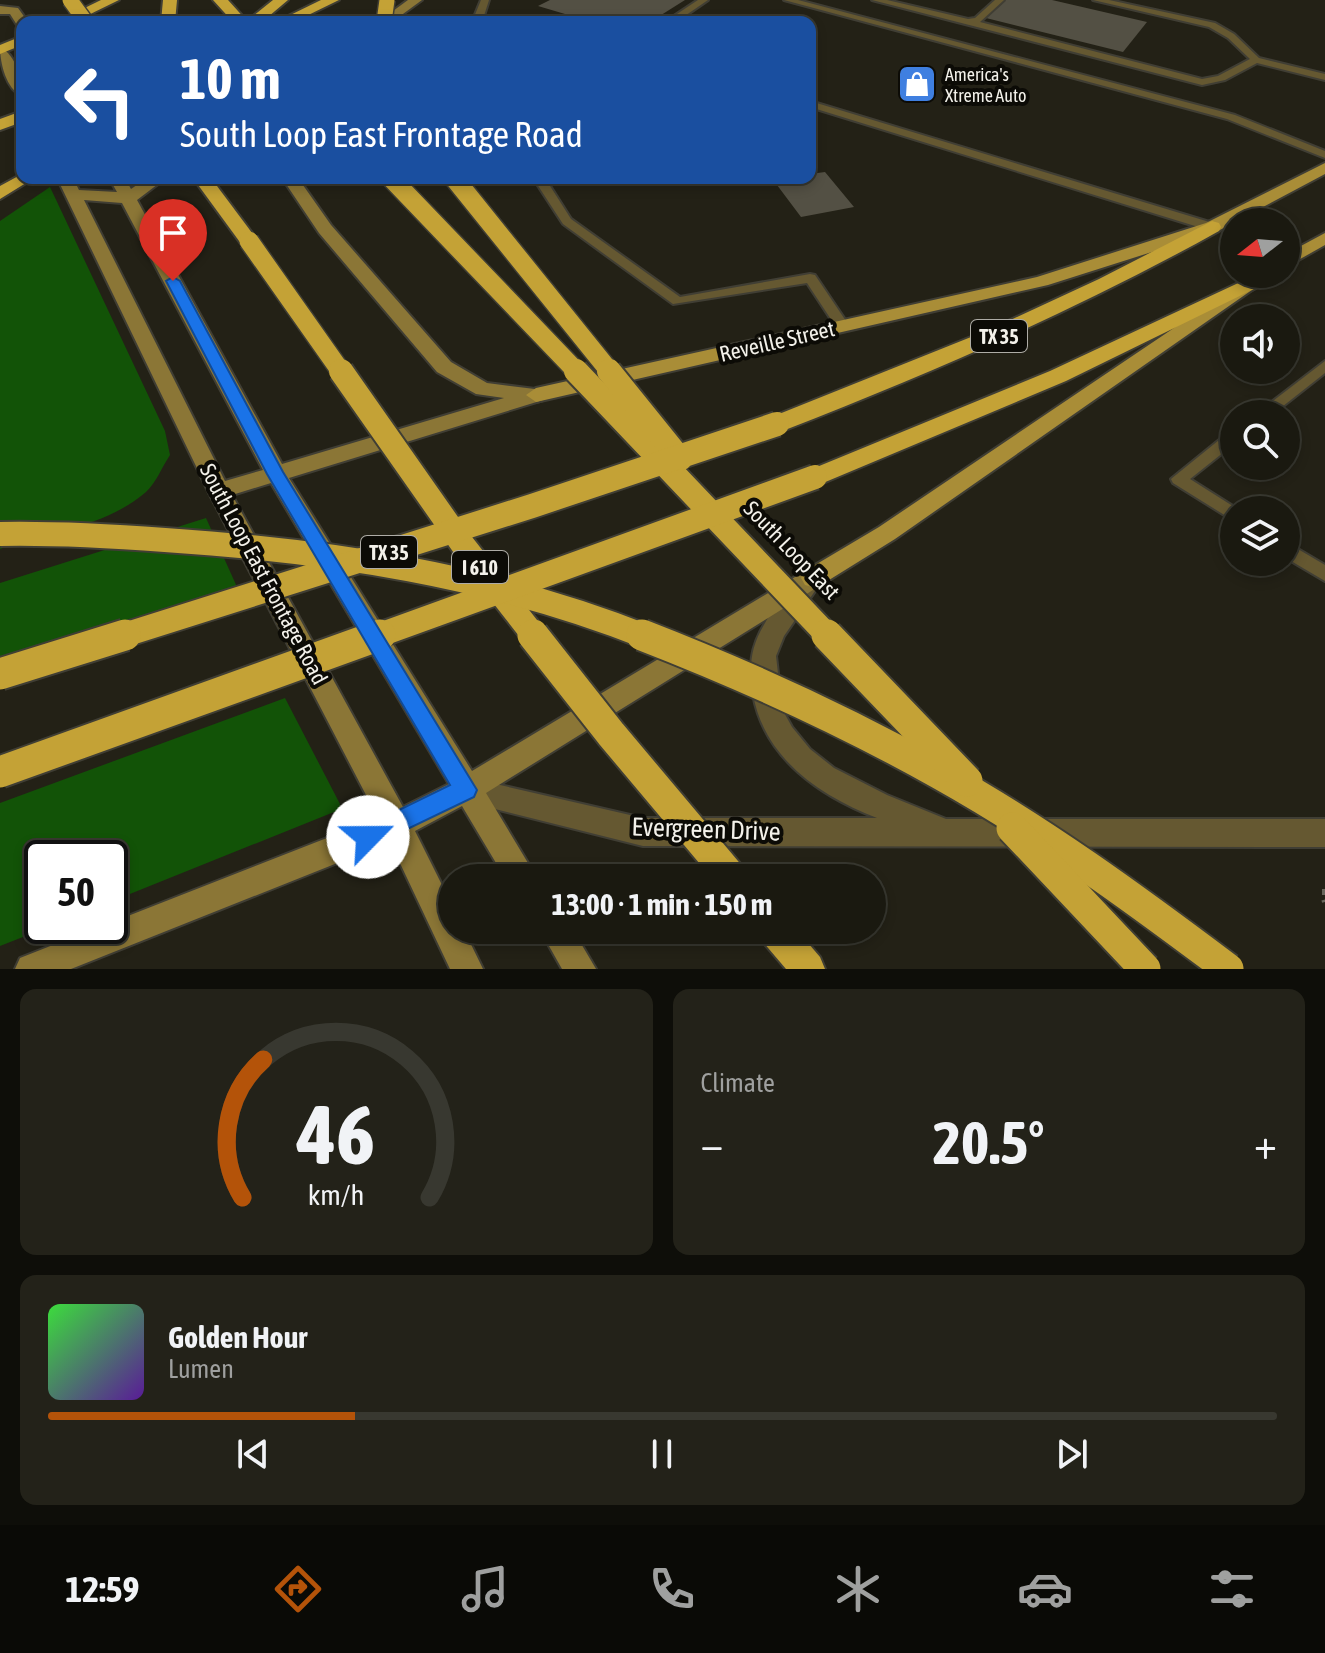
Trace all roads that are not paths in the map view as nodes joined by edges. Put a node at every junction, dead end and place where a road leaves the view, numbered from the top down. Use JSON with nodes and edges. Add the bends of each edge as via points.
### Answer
{"nodes":[{"id":1,"x":70,"y":0,"type":"edge"},
{"id":2,"x":112,"y":0,"type":"edge"},
{"id":3,"x":220,"y":0,"type":"edge"},
{"id":4,"x":281,"y":0,"type":"edge"},
{"id":5,"x":332,"y":0,"type":"edge"},
{"id":6,"x":416,"y":0,"type":"edge"},
{"id":7,"x":704,"y":0,"type":"edge"},
{"id":8,"x":788,"y":0,"type":"edge"},
{"id":9,"x":876,"y":0,"type":"edge"},
{"id":10,"x":1000,"y":0,"type":"edge"},
{"id":11,"x":1097,"y":0,"type":"edge"},
{"id":12,"x":0,"y":10,"type":"edge"},
{"id":13,"x":18,"y":16,"type":"edge"},
{"id":14,"x":87,"y":16,"type":"edge"},
{"id":15,"x":235,"y":16,"type":"edge"},
{"id":16,"x":261,"y":16,"type":"edge"},
{"id":17,"x":296,"y":16,"type":"edge"},
{"id":18,"x":393,"y":16,"type":"edge"},
{"id":19,"x":679,"y":16,"type":"edge"},
{"id":20,"x":968,"y":22,"type":"junction"},
{"id":21,"x":0,"y":50,"type":"edge"},
{"id":22,"x":1256,"y":60,"type":"junction"},
{"id":23,"x":1325,"y":77,"type":"edge"},
{"id":24,"x":16,"y":81,"type":"edge"},
{"id":25,"x":816,"y":106,"type":"edge"},
{"id":26,"x":1325,"y":155,"type":"edge"},
{"id":27,"x":1325,"y":168,"type":"edge"},
{"id":28,"x":121,"y":184,"type":"edge"},
{"id":29,"x":149,"y":184,"type":"edge"},
{"id":30,"x":206,"y":184,"type":"edge"},
{"id":31,"x":221,"y":184,"type":"edge"},
{"id":32,"x":294,"y":184,"type":"edge"},
{"id":33,"x":397,"y":184,"type":"edge"},
{"id":34,"x":459,"y":184,"type":"edge"},
{"id":35,"x":543,"y":184,"type":"edge"},
{"id":36,"x":69,"y":187,"type":"edge"},
{"id":37,"x":129,"y":198,"type":"junction"},
{"id":38,"x":1212,"y":227,"type":"junction"},
{"id":39,"x":1325,"y":238,"type":"edge"},
{"id":40,"x":249,"y":241,"type":"junction"},
{"id":41,"x":1300,"y":253,"type":"edge"},
{"id":42,"x":1239,"y":288,"type":"edge"},
{"id":43,"x":1244,"y":288,"type":"edge"},
{"id":44,"x":843,"y":327,"type":"junction"},
{"id":45,"x":1325,"y":366,"type":"edge"},
{"id":46,"x":536,"y":395,"type":"junction"},
{"id":47,"x":1281,"y":400,"type":"edge"},
{"id":48,"x":1220,"y":447,"type":"edge"},
{"id":49,"x":276,"y":474,"type":"junction"},
{"id":50,"x":219,"y":491,"type":"junction"},
{"id":51,"x":1220,"y":506,"type":"edge"},
{"id":52,"x":0,"y":534,"type":"edge"},
{"id":53,"x":1300,"y":558,"type":"edge"},
{"id":54,"x":1325,"y":574,"type":"edge"},
{"id":55,"x":800,"y":584,"type":"junction"},
{"id":56,"x":0,"y":674,"type":"edge"},
{"id":57,"x":0,"y":772,"type":"edge"},
{"id":58,"x":465,"y":790,"type":"junction"},
{"id":59,"x":397,"y":825,"type":"junction"},
{"id":60,"x":951,"y":831,"type":"junction"},
{"id":61,"x":1325,"y":833,"type":"edge"},
{"id":62,"x":513,"y":864,"type":"edge"},
{"id":63,"x":720,"y":864,"type":"edge"},
{"id":64,"x":564,"y":944,"type":"edge"},
{"id":65,"x":787,"y":944,"type":"edge"},
{"id":66,"x":31,"y":969,"type":"edge"},
{"id":67,"x":467,"y":969,"type":"edge"},
{"id":68,"x":580,"y":969,"type":"edge"},
{"id":69,"x":808,"y":969,"type":"edge"},
{"id":70,"x":1145,"y":969,"type":"edge"},
{"id":71,"x":1228,"y":969,"type":"edge"}],
"edges":[{"from":1,"to":14,"type":"highway","bridge":true},
{"from":2,"to":14,"type":"highway"},
{"from":3,"to":15,"type":"highway"},
{"from":4,"to":16,"type":"highway"},
{"from":5,"to":17,"type":"highway"},
{"from":6,"to":18,"type":"main road"},
{"from":7,"to":19,"type":"lane"},
{"from":8,"to":26,"type":"lane","via":[[1231,117]]},
{"from":9,"to":20,"type":"lane"},
{"from":10,"to":20,"type":"lane","via":[[978,20]]},
{"from":11,"to":22,"type":"lane","via":[[1212,25]]},
{"from":12,"to":13,"type":"main road"},
{"from":20,"to":22,"type":"lane","via":[[1202,82]]},
{"from":21,"to":24,"type":"main road"},
{"from":22,"to":23,"type":"lane"},
{"from":25,"to":38,"type":"lane"},
{"from":27,"to":38,"type":"main road","name":"Reveille Street","number":"TX 35"},
{"from":28,"to":37,"type":"main road"},
{"from":29,"to":37,"type":"main road"},
{"from":30,"to":40,"type":"highway","number":"I 610"},
{"from":31,"to":40,"type":"highway"},
{"from":32,"to":46,"type":"main road","via":[[325,229],[444,367],[483,389]]},
{"from":33,"to":55,"type":"highway","name":"South Loop East","bridge":true},
{"from":34,"to":55,"type":"highway","bridge":true},
{"from":35,"to":44,"type":"lane","via":[[567,221],[678,301],[810,278]]},
{"from":36,"to":37,"type":"main road"},
{"from":36,"to":50,"type":"main road","name":"South Loop East Frontage Road"},
{"from":37,"to":49,"type":"main road"},
{"from":38,"to":44,"type":"main road","name":"Reveille Street","via":[[1042,281]]},
{"from":38,"to":56,"type":"highway","number":"TX 35","bridge":true,"via":[[1050,313],[777,424]]},
{"from":39,"to":41,"type":"main road"},
{"from":40,"to":63,"type":"highway","number":"I 610","bridge":true,"via":[[463,545]]},
{"from":42,"to":57,"type":"highway","bridge":true,"via":[[1058,376],[815,477]]},
{"from":43,"to":55,"type":"main road","via":[[887,533]]},
{"from":44,"to":46,"type":"main road","name":"Reveille Street"},
{"from":45,"to":47,"type":"lane"},
{"from":46,"to":49,"type":"main road","name":"Reveille Street"},
{"from":48,"to":51,"type":"lane","via":[[1179,479]]},
{"from":49,"to":50,"type":"main road","name":"Reveille Street"},
{"from":49,"to":58,"type":"main road"},
{"from":50,"to":59,"type":"main road","name":"South Loop East Frontage Road"},
{"from":52,"to":71,"type":"highway","bridge":true,"via":[[228,543],[404,566],[628,629],[742,674],[871,735],[958,784],[1081,862]]},
{"from":53,"to":54,"type":"lane"},
{"from":55,"to":58,"type":"main road"},
{"from":55,"to":60,"type":"street","name":"Evergreen Drive","via":[[763,656],[765,702],[783,741],[821,775],[867,800]]},
{"from":55,"to":70,"type":"highway","name":"South Loop East","bridge":true},
{"from":58,"to":59,"type":"main road"},
{"from":58,"to":60,"type":"street","name":"Evergreen Drive","via":[[643,832]]},
{"from":58,"to":62,"type":"main road"},
{"from":59,"to":66,"type":"main road"},
{"from":59,"to":67,"type":"main road","name":"South Loop East Frontage Road"},
{"from":60,"to":61,"type":"street","name":"Evergreen Drive"},
{"from":64,"to":68,"type":"main road"},
{"from":65,"to":69,"type":"highway"}]}
